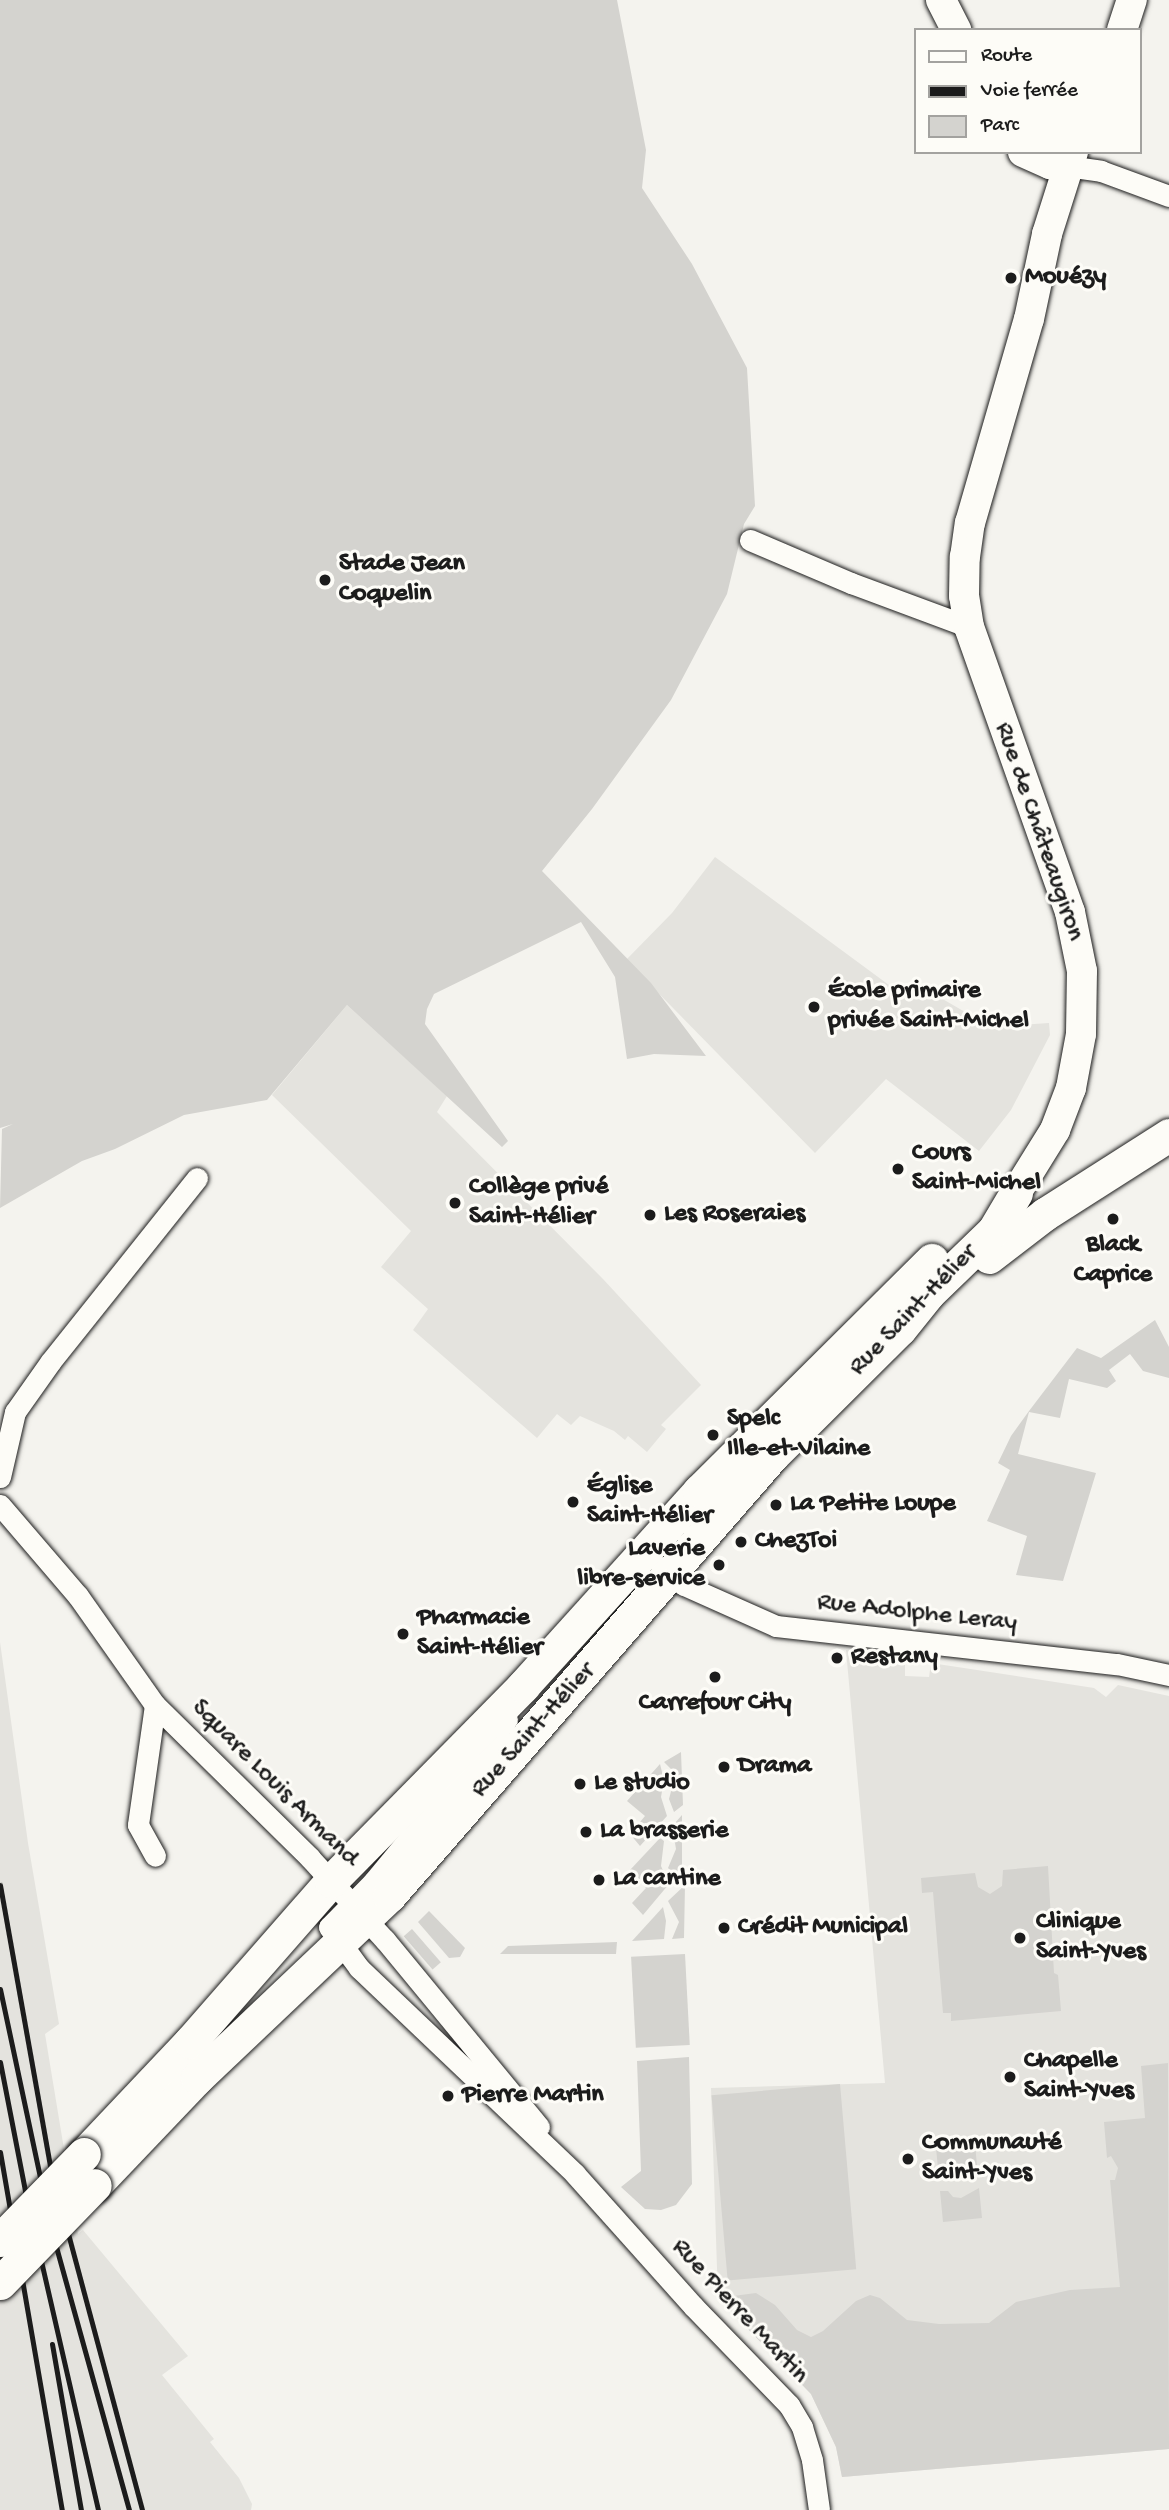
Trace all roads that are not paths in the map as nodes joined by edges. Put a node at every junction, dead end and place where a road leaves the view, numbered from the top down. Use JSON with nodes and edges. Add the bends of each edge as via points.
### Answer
{"nodes":[{"id":1,"x":941,"y":0,"type":"edge"},
{"id":2,"x":1132,"y":0,"type":"edge"},
{"id":3,"x":955,"y":28,"type":"edge"},
{"id":4,"x":1123,"y":28,"type":"edge"},
{"id":5,"x":1028,"y":154,"type":"edge"},
{"id":6,"x":1070,"y":159,"type":"edge"},
{"id":7,"x":1169,"y":196,"type":"edge"},
{"id":8,"x":750,"y":540,"type":"dead end"},
{"id":9,"x":969,"y":627,"type":"junction"},
{"id":10,"x":1169,"y":1111,"type":"edge"},
{"id":11,"x":1169,"y":1135,"type":"edge"},
{"id":12,"x":197,"y":1178,"type":"dead end"},
{"id":13,"x":1016,"y":1193,"type":"junction"},
{"id":14,"x":900,"y":1329,"type":"junction"},
{"id":15,"x":0,"y":1477,"type":"edge"},
{"id":16,"x":0,"y":1506,"type":"edge"},
{"id":17,"x":645,"y":1552,"type":"junction"},
{"id":18,"x":670,"y":1575,"type":"junction"},
{"id":19,"x":1169,"y":1675,"type":"edge"},
{"id":20,"x":155,"y":1705,"type":"junction"},
{"id":21,"x":155,"y":1856,"type":"dead end"},
{"id":22,"x":349,"y":1901,"type":"junction"},
{"id":23,"x":341,"y":1945,"type":"junction"},
{"id":24,"x":90,"y":2170,"type":"junction"},
{"id":25,"x":575,"y":2174,"type":"junction"},
{"id":26,"x":0,"y":2240,"type":"edge"},
{"id":27,"x":0,"y":2283,"type":"edge"},
{"id":28,"x":819,"y":2510,"type":"edge"}],
"edges":[{"from":1,"to":3,"type":"main road"},
{"from":2,"to":4,"type":"main road"},
{"from":5,"to":6,"type":"main road","via":[[1050,164]]},
{"from":6,"to":7,"type":"street"},
{"from":6,"to":9,"type":"main road","name":"Rue de Châteaugiron","via":[[970,523],[964,596]]},
{"from":8,"to":9,"type":"street"},
{"from":9,"to":13,"type":"main road","name":"Rue de Châteaugiron","via":[[1070,912],[1082,971],[1081,1034],[1070,1088],[1055,1130]]},
{"from":10,"to":13,"type":"main road","via":[[1066,1179],[1030,1194]]},
{"from":11,"to":14,"type":"main road","via":[[1016,1234]]},
{"from":12,"to":15,"type":"street","via":[[15,1412]]},
{"from":13,"to":14,"type":"main road","name":"Rue Saint-Hélier","via":[[994,1230],[928,1294]]},
{"from":13,"to":17,"type":"main road","name":"Rue Saint-Hélier","via":[[955,1238],[709,1482]]},
{"from":14,"to":18,"type":"main road","name":"Rue Saint-Hélier","via":[[772,1456]]},
{"from":16,"to":20,"type":"street","name":"Square Louis Armand","via":[[78,1596]]},
{"from":17,"to":18,"type":"street","name":"Rue Adolphe Leray"},
{"from":17,"to":22,"type":"main road","name":"Rue Saint-Hélier","via":[[523,1686]]},
{"from":18,"to":19,"type":"street","name":"Rue Adolphe Leray","via":[[776,1626],[1117,1664]]},
{"from":18,"to":22,"type":"main road","name":"Rue Saint-Hélier"},
{"from":20,"to":21,"type":"street","name":"Square Louis Armand","via":[[138,1825]]},
{"from":20,"to":22,"type":"street","name":"Square Louis Armand"},
{"from":22,"to":23,"type":"main road","name":"Rue Saint-Hélier"},
{"from":22,"to":24,"type":"main road","name":"Rue Saint-Hélier","via":[[190,2042]]},
{"from":22,"to":25,"type":"street","name":"Rue Pierre Martin","via":[[502,2079]]},
{"from":23,"to":24,"type":"main road","name":"Rue Saint-Hélier"},
{"from":23,"to":25,"type":"street","name":"Rue Pierre Martin","via":[[449,2057]]},
{"from":24,"to":26,"type":"main road","bridge":true},
{"from":24,"to":27,"type":"main road","bridge":true},
{"from":25,"to":28,"type":"street","name":"Rue Pierre Martin","via":[[789,2405],[802,2427],[812,2460]]}]}
